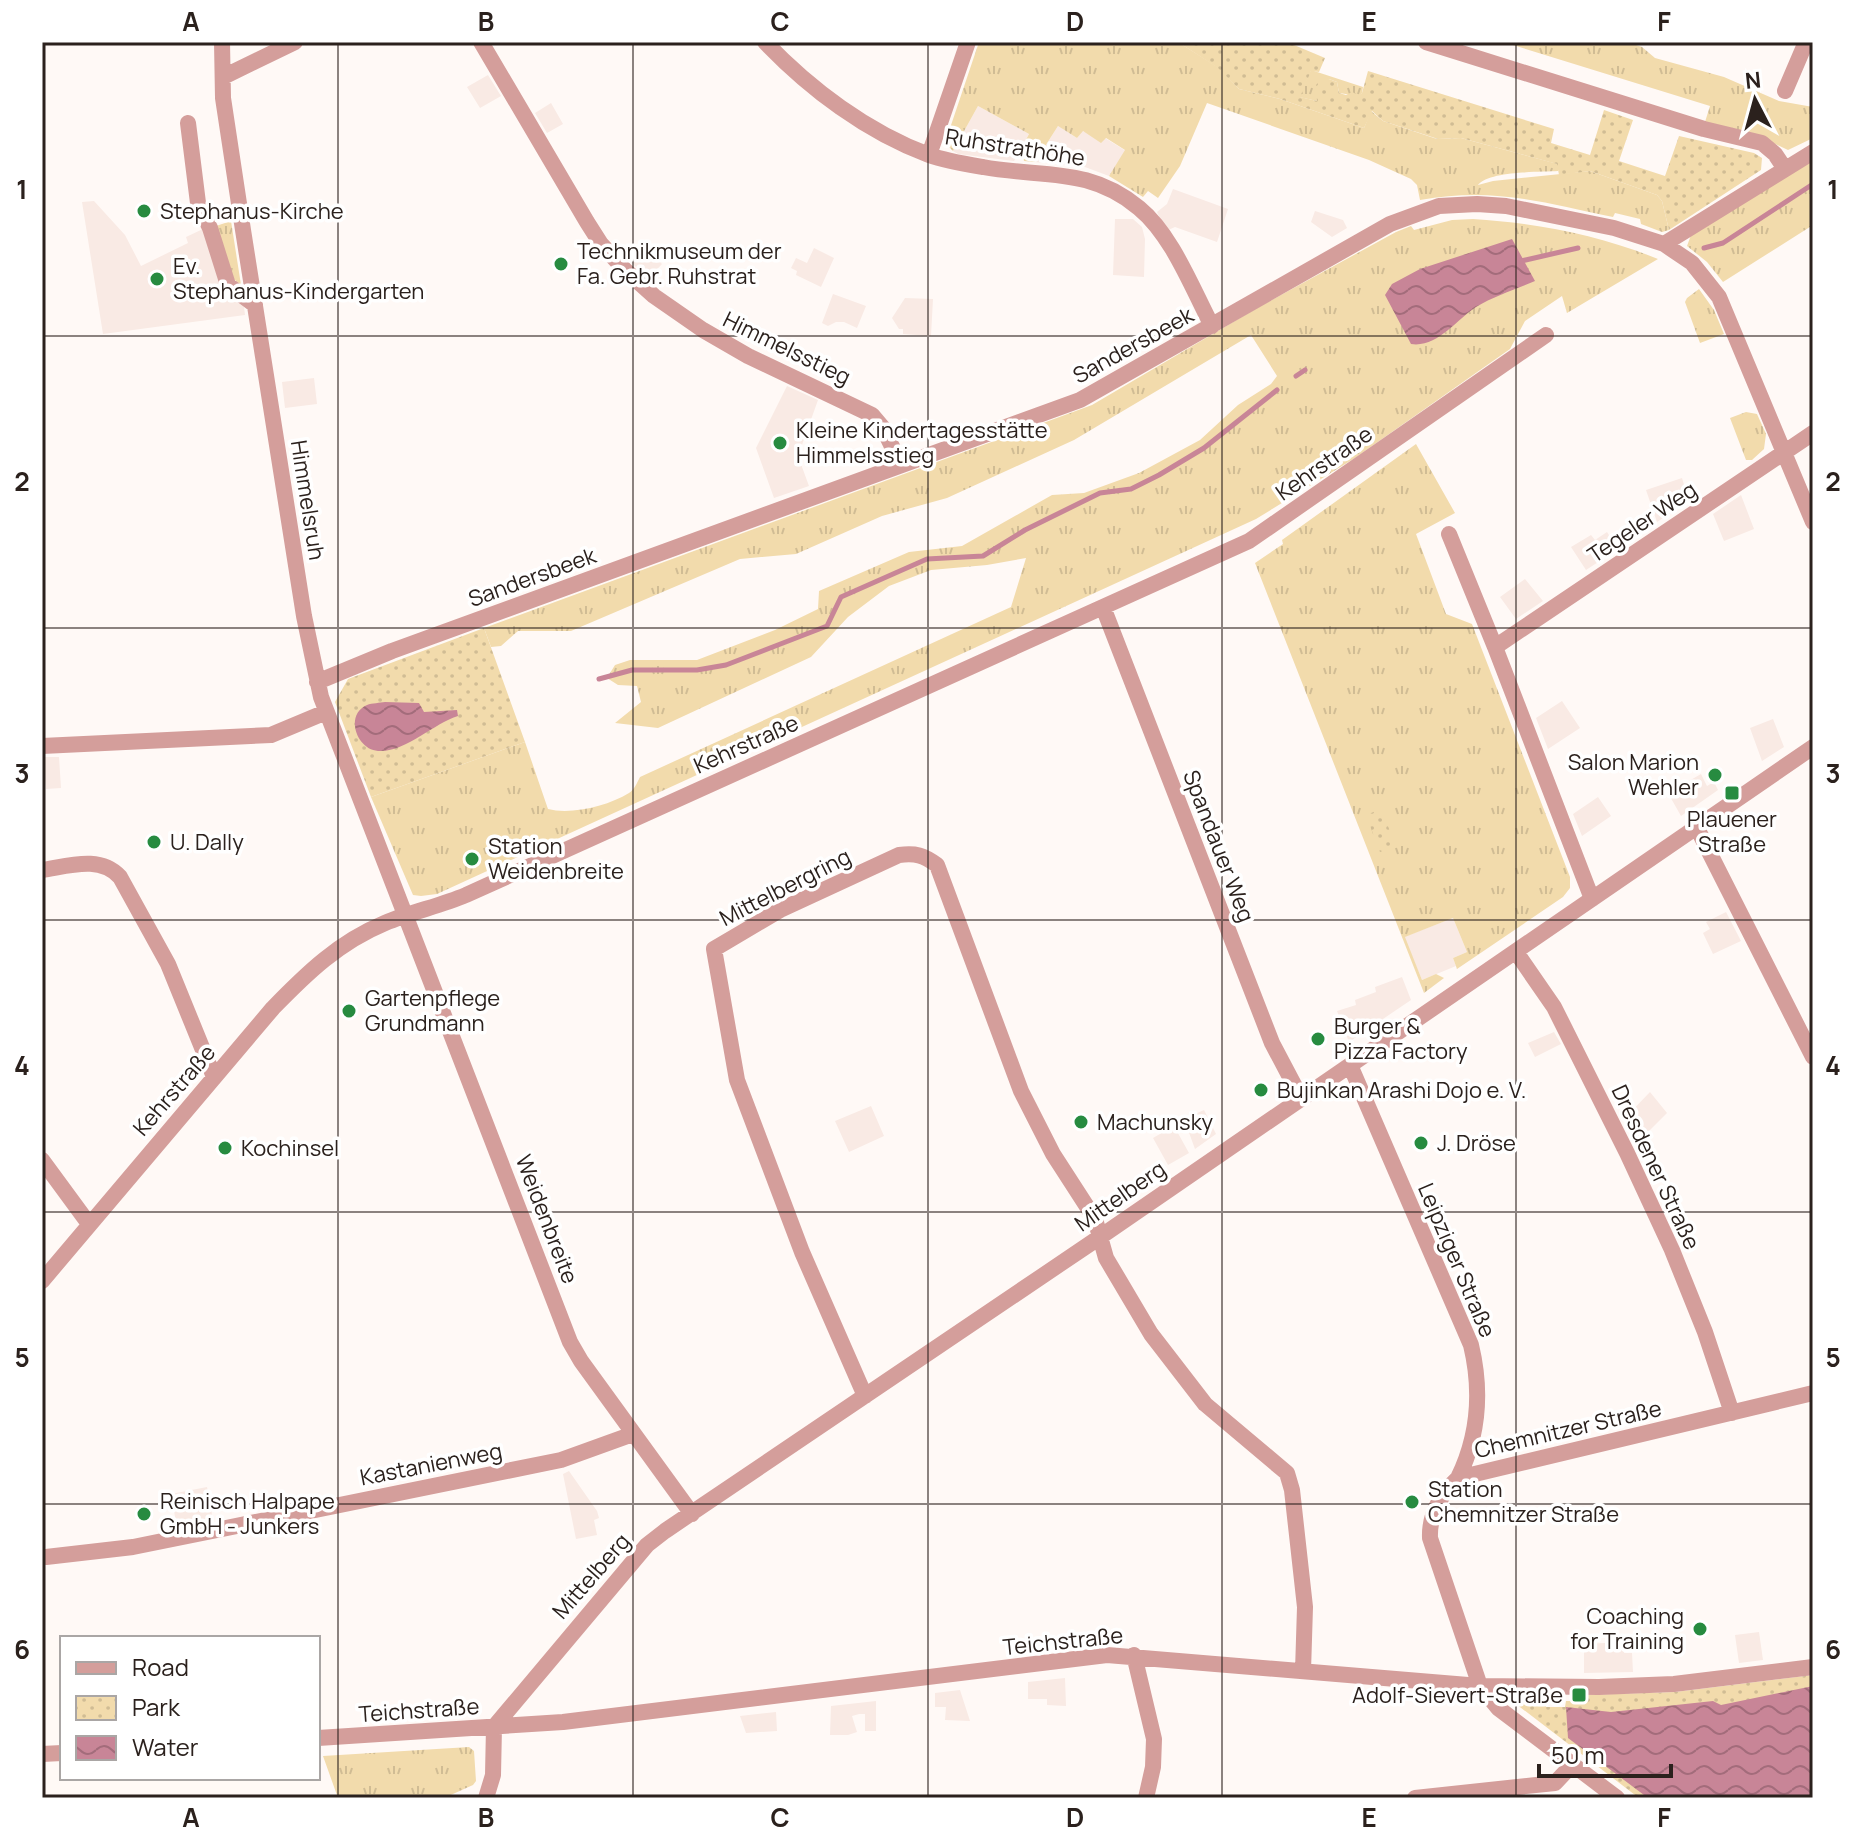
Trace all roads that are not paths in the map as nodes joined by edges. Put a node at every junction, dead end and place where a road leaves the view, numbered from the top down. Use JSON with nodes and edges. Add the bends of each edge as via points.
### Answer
{"nodes":[{"id":1,"x":222,"y":42,"type":"edge"},
{"id":2,"x":295,"y":42,"type":"edge"},
{"id":3,"x":481,"y":42,"type":"edge"},
{"id":4,"x":765,"y":42,"type":"edge"},
{"id":5,"x":968,"y":42,"type":"edge"},
{"id":6,"x":1426,"y":42,"type":"edge"},
{"id":7,"x":1806,"y":42,"type":"edge"},
{"id":8,"x":223,"y":77,"type":"junction"},
{"id":9,"x":1785,"y":91,"type":"dead end"},
{"id":10,"x":188,"y":123,"type":"dead end"},
{"id":11,"x":1813,"y":152,"type":"edge"},
{"id":12,"x":929,"y":155,"type":"junction"},
{"id":13,"x":1785,"y":169,"type":"junction"},
{"id":14,"x":1664,"y":244,"type":"junction"},
{"id":15,"x":255,"y":305,"type":"junction"},
{"id":16,"x":1212,"y":326,"type":"junction"},
{"id":17,"x":1546,"y":335,"type":"dead end"},
{"id":18,"x":1813,"y":433,"type":"edge"},
{"id":19,"x":1784,"y":454,"type":"junction"},
{"id":20,"x":901,"y":465,"type":"junction"},
{"id":21,"x":1813,"y":522,"type":"edge"},
{"id":22,"x":1449,"y":534,"type":"dead end"},
{"id":23,"x":1103,"y":607,"type":"junction"},
{"id":24,"x":1495,"y":647,"type":"junction"},
{"id":25,"x":317,"y":682,"type":"junction"},
{"id":26,"x":326,"y":712,"type":"junction"},
{"id":27,"x":42,"y":746,"type":"edge"},
{"id":28,"x":1813,"y":747,"type":"edge"},
{"id":29,"x":1697,"y":828,"type":"junction"},
{"id":30,"x":42,"y":870,"type":"edge"},
{"id":31,"x":1592,"y":899,"type":"junction"},
{"id":32,"x":405,"y":916,"type":"junction"},
{"id":33,"x":1516,"y":952,"type":"junction"},
{"id":34,"x":1813,"y":1057,"type":"edge"},
{"id":35,"x":1350,"y":1065,"type":"junction"},
{"id":36,"x":214,"y":1077,"type":"junction"},
{"id":37,"x":1301,"y":1098,"type":"junction"},
{"id":38,"x":42,"y":1160,"type":"edge"},
{"id":39,"x":89,"y":1224,"type":"junction"},
{"id":40,"x":1100,"y":1237,"type":"junction"},
{"id":41,"x":42,"y":1281,"type":"edge"},
{"id":42,"x":1813,"y":1393,"type":"edge"},
{"id":43,"x":865,"y":1396,"type":"junction"},
{"id":44,"x":1732,"y":1413,"type":"junction"},
{"id":45,"x":633,"y":1434,"type":"junction"},
{"id":46,"x":1458,"y":1478,"type":"junction"},
{"id":47,"x":692,"y":1514,"type":"junction"},
{"id":48,"x":46,"y":1557,"type":"dead end"},
{"id":49,"x":1134,"y":1655,"type":"junction"},
{"id":50,"x":1813,"y":1667,"type":"edge"},
{"id":51,"x":1303,"y":1671,"type":"junction"},
{"id":52,"x":1480,"y":1686,"type":"junction"},
{"id":53,"x":494,"y":1727,"type":"junction"},
{"id":54,"x":320,"y":1738,"type":"edge"},
{"id":55,"x":1572,"y":1765,"type":"junction"},
{"id":56,"x":483,"y":1796,"type":"edge"},
{"id":57,"x":1146,"y":1798,"type":"edge"},
{"id":58,"x":1415,"y":1798,"type":"edge"},
{"id":59,"x":1617,"y":1798,"type":"edge"}],
"edges":[{"from":1,"to":8,"type":"street","name":"Himmelsruh"},
{"from":2,"to":8,"type":"street"},
{"from":3,"to":20,"type":"street","name":"Himmelsstieg","via":[[615,261],[703,330],[872,415]]},
{"from":4,"to":12,"type":"street","name":"Ruhstrathöhe","via":[[795,73],[847,111]]},
{"from":5,"to":12,"type":"street","name":"Ruhstrathöhe"},
{"from":6,"to":13,"type":"street","via":[[1762,143]]},
{"from":7,"to":9,"type":"street"},
{"from":8,"to":15,"type":"street","name":"Himmelsruh"},
{"from":10,"to":15,"type":"street","via":[[198,203],[228,285]]},
{"from":11,"to":13,"type":"street"},
{"from":12,"to":16,"type":"street","name":"Ruhstrathöhe","via":[[993,169],[1070,175],[1116,192],[1162,233]]},
{"from":13,"to":14,"type":"street"},
{"from":14,"to":16,"type":"street","name":"Sandersbeek","via":[[1532,210],[1439,206],[1359,240]]},
{"from":14,"to":19,"type":"street","name":"Sandersbeek","via":[[1692,263],[1719,297]]},
{"from":15,"to":25,"type":"street","name":"Himmelsruh"},
{"from":16,"to":20,"type":"street","name":"Sandersbeek","via":[[1096,393]]},
{"from":17,"to":23,"type":"street","name":"Kehrstraße","via":[[1266,531]]},
{"from":18,"to":19,"type":"street","name":"Tegeler Weg"},
{"from":19,"to":21,"type":"street","name":"Sandersbeek"},
{"from":19,"to":24,"type":"street","name":"Tegeler Weg"},
{"from":20,"to":25,"type":"street","name":"Sandersbeek"},
{"from":22,"to":24,"type":"street"},
{"from":23,"to":32,"type":"street","name":"Kehrstraße","via":[[466,895]]},
{"from":23,"to":37,"type":"street","name":"Spandauer Weg","via":[[1272,1043]]},
{"from":24,"to":31,"type":"street"},
{"from":25,"to":26,"type":"street","name":"Himmelsruh"},
{"from":26,"to":27,"type":"street","via":[[271,735]]},
{"from":26,"to":32,"type":"street","name":"Himmelsruh"},
{"from":28,"to":29,"type":"street","name":"Mittelberg"},
{"from":29,"to":31,"type":"street","name":"Mittelberg"},
{"from":29,"to":34,"type":"street"},
{"from":30,"to":36,"type":"street","via":[[98,864],[120,877],[168,964]]},
{"from":31,"to":33,"type":"street","name":"Mittelberg"},
{"from":32,"to":36,"type":"street","name":"Kehrstraße","via":[[356,938],[313,967]]},
{"from":32,"to":45,"type":"street","name":"Weidenbreite","via":[[570,1342]]},
{"from":33,"to":35,"type":"street","name":"Mittelberg"},
{"from":33,"to":44,"type":"street","name":"Dresdener Straße","via":[[1554,1007],[1627,1153],[1683,1277]]},
{"from":35,"to":37,"type":"street","name":"Mittelberg"},
{"from":35,"to":46,"type":"street","name":"Leipziger Straße","via":[[1471,1345],[1478,1401],[1474,1434]]},
{"from":36,"to":39,"type":"street","name":"Kehrstraße"},
{"from":37,"to":40,"type":"street","name":"Mittelberg"},
{"from":38,"to":39,"type":"street"},
{"from":39,"to":41,"type":"street","name":"Kehrstraße"},
{"from":40,"to":43,"type":"street","name":"Mittelberg"},
{"from":40,"to":43,"type":"street","name":"Mittelbergring","via":[[1095,1219],[1021,1091],[937,865],[912,853],[889,860],[780,910],[714,949],[737,1080],[802,1252]]},
{"from":40,"to":51,"type":"street","via":[[1106,1258],[1151,1334],[1205,1404],[1287,1473],[1305,1607]]},
{"from":42,"to":44,"type":"street","name":"Chemnitzer Straße"},
{"from":43,"to":47,"type":"street","name":"Mittelberg"},
{"from":44,"to":46,"type":"street","name":"Chemnitzer Straße"},
{"from":45,"to":47,"type":"street","name":"Weidenbreite"},
{"from":45,"to":48,"type":"street","name":"Kastanienweg","via":[[561,1460],[133,1547]]},
{"from":46,"to":52,"type":"street","name":"Chemnitzer Straße","via":[[1434,1509],[1430,1538]]},
{"from":47,"to":53,"type":"street","name":"Mittelberg","via":[[647,1545]]},
{"from":49,"to":51,"type":"street","name":"Teichstraße"},
{"from":49,"to":53,"type":"street","name":"Teichstraße"},
{"from":49,"to":57,"type":"street","via":[[1154,1739]]},
{"from":50,"to":52,"type":"street","name":"Teichstraße","via":[[1674,1684]]},
{"from":51,"to":52,"type":"street","name":"Teichstraße"},
{"from":52,"to":55,"type":"street","via":[[1498,1708]]},
{"from":53,"to":54,"type":"street","name":"Teichstraße"},
{"from":53,"to":56,"type":"street","via":[[493,1775]]},
{"from":55,"to":58,"type":"street","via":[[1555,1783]]},
{"from":55,"to":59,"type":"street"}]}
